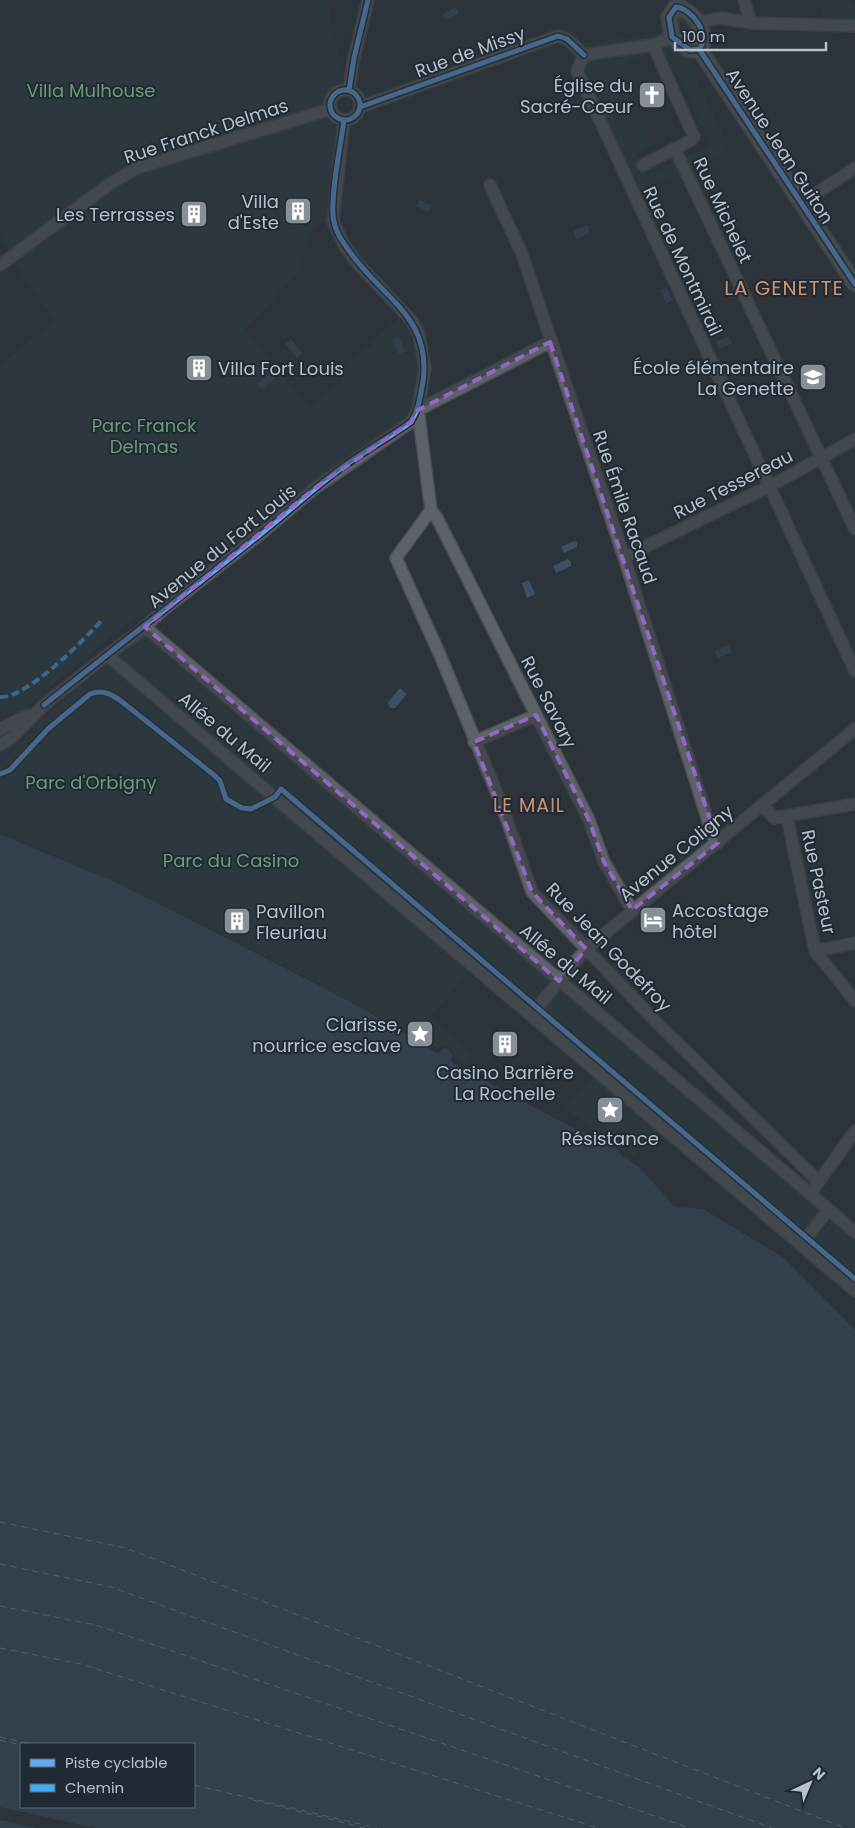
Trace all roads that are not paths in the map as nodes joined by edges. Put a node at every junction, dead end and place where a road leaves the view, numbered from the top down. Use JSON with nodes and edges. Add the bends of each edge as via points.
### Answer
{"nodes":[{"id":1,"x":368,"y":0,"type":"edge"},
{"id":2,"x":744,"y":0,"type":"edge"},
{"id":3,"x":674,"y":3,"type":"edge"},
{"id":4,"x":697,"y":23,"type":"junction"},
{"id":5,"x":751,"y":23,"type":"junction"},
{"id":6,"x":855,"y":26,"type":"edge"},
{"id":7,"x":672,"y":37,"type":"junction"},
{"id":8,"x":653,"y":45,"type":"junction"},
{"id":9,"x":700,"y":49,"type":"junction"},
{"id":10,"x":584,"y":55,"type":"junction"},
{"id":11,"x":349,"y":90,"type":"junction"},
{"id":12,"x":360,"y":107,"type":"junction"},
{"id":13,"x":331,"y":109,"type":"junction"},
{"id":14,"x":344,"y":120,"type":"junction"},
{"id":15,"x":675,"y":149,"type":"junction"},
{"id":16,"x":642,"y":165,"type":"dead end"},
{"id":17,"x":855,"y":168,"type":"edge"},
{"id":18,"x":490,"y":185,"type":"dead end"},
{"id":19,"x":802,"y":203,"type":"junction"},
{"id":20,"x":0,"y":265,"type":"edge"},
{"id":21,"x":855,"y":284,"type":"edge"},
{"id":22,"x":550,"y":342,"type":"junction"},
{"id":23,"x":418,"y":410,"type":"junction"},
{"id":24,"x":855,"y":439,"type":"edge"},
{"id":25,"x":821,"y":457,"type":"junction"},
{"id":26,"x":768,"y":487,"type":"junction"},
{"id":27,"x":430,"y":510,"type":"junction"},
{"id":28,"x":855,"y":530,"type":"edge"},
{"id":29,"x":624,"y":557,"type":"junction"},
{"id":30,"x":145,"y":627,"type":"junction"},
{"id":31,"x":107,"y":655,"type":"junction"},
{"id":32,"x":855,"y":671,"type":"edge"},
{"id":33,"x":44,"y":705,"type":"junction"},
{"id":34,"x":536,"y":714,"type":"junction"},
{"id":35,"x":0,"y":729,"type":"edge"},
{"id":36,"x":855,"y":730,"type":"edge"},
{"id":37,"x":474,"y":742,"type":"junction"},
{"id":38,"x":0,"y":745,"type":"edge"},
{"id":39,"x":855,"y":804,"type":"edge"},
{"id":40,"x":763,"y":806,"type":"junction"},
{"id":41,"x":787,"y":817,"type":"junction"},
{"id":42,"x":718,"y":843,"type":"junction"},
{"id":43,"x":632,"y":910,"type":"junction"},
{"id":44,"x":855,"y":943,"type":"edge"},
{"id":45,"x":586,"y":949,"type":"junction"},
{"id":46,"x":816,"y":951,"type":"junction"},
{"id":47,"x":559,"y":980,"type":"junction"},
{"id":48,"x":855,"y":1001,"type":"edge"},
{"id":49,"x":531,"y":1015,"type":"junction"},
{"id":50,"x":855,"y":1131,"type":"edge"},
{"id":51,"x":818,"y":1180,"type":"junction"},
{"id":52,"x":811,"y":1195,"type":"junction"},
{"id":53,"x":828,"y":1210,"type":"junction"},
{"id":54,"x":855,"y":1232,"type":"edge"},
{"id":55,"x":801,"y":1245,"type":"junction"},
{"id":56,"x":855,"y":1291,"type":"edge"}],
"edges":[{"from":1,"to":11,"type":"street"},
{"from":2,"to":5,"type":"street"},
{"from":3,"to":4,"type":"main road"},
{"from":3,"to":7,"type":"main road","via":[[669,17]]},
{"from":4,"to":5,"type":"street","via":[[720,18]]},
{"from":4,"to":9,"type":"main road","via":[[704,42]]},
{"from":5,"to":6,"type":"street"},
{"from":7,"to":8,"type":"street"},
{"from":7,"to":9,"type":"main road","via":[[690,50]]},
{"from":8,"to":10,"type":"street"},
{"from":8,"to":15,"type":"street","via":[[694,133],[690,142]]},
{"from":9,"to":19,"type":"main road","name":"Avenue Jean Guiton"},
{"from":10,"to":12,"type":"street","name":"Rue de Missy","via":[[567,38],[558,36]]},
{"from":10,"to":26,"type":"street","name":"Rue de Montmirail","via":[[577,71]]},
{"from":11,"to":12,"type":"street","via":[[359,98]]},
{"from":11,"to":13,"type":"street","via":[[334,94]]},
{"from":12,"to":14,"type":"street","via":[[353,118]]},
{"from":13,"to":14,"type":"street","via":[[336,117]]},
{"from":13,"to":20,"type":"street","name":"Rue Franck Delmas","via":[[137,168],[111,183]]},
{"from":14,"to":23,"type":"street","via":[[333,221],[344,245],[358,264],[408,316],[419,334],[425,368]]},
{"from":15,"to":16,"type":"street"},
{"from":15,"to":25,"type":"street","name":"Rue Michelet"},
{"from":17,"to":19,"type":"street"},
{"from":18,"to":22,"type":"street","name":"Rue Émile Racaud","via":[[522,254]]},
{"from":19,"to":21,"type":"main road","name":"Avenue Jean Guiton"},
{"from":22,"to":23,"type":"street"},
{"from":22,"to":29,"type":"street","name":"Rue Émile Racaud"},
{"from":23,"to":27,"type":"street"},
{"from":23,"to":30,"type":"street","name":"Avenue du Fort Louis","via":[[411,422],[315,488]]},
{"from":24,"to":25,"type":"street","name":"Rue Tessereau"},
{"from":25,"to":26,"type":"street","name":"Rue Tessereau"},
{"from":25,"to":28,"type":"street","name":"Rue Michelet"},
{"from":26,"to":29,"type":"street","name":"Rue Tessereau"},
{"from":26,"to":32,"type":"street","name":"Rue de Montmirail"},
{"from":27,"to":34,"type":"street","name":"Rue Savary","via":[[437,518]]},
{"from":27,"to":37,"type":"street","name":"Rue Jean Godefroy","via":[[396,558],[440,655]]},
{"from":29,"to":42,"type":"street","name":"Rue Émile Racaud","via":[[713,836]]},
{"from":30,"to":31,"type":"street","name":"Avenue du Fort Louis"},
{"from":30,"to":47,"type":"street","name":"Allée du Mail"},
{"from":31,"to":33,"type":"street","name":"Avenue du Fort Louis"},
{"from":31,"to":49,"type":"street","name":"Allée du Mail"},
{"from":33,"to":35,"type":"street"},
{"from":33,"to":38,"type":"street"},
{"from":34,"to":37,"type":"street"},
{"from":34,"to":43,"type":"street","name":"Rue Savary","via":[[589,820],[604,862]]},
{"from":36,"to":40,"type":"street","name":"Avenue Coligny"},
{"from":37,"to":45,"type":"street","name":"Rue Jean Godefroy","via":[[501,803],[532,892]]},
{"from":39,"to":41,"type":"street"},
{"from":40,"to":41,"type":"street","via":[[774,818]]},
{"from":40,"to":42,"type":"street","name":"Avenue Coligny"},
{"from":41,"to":46,"type":"street","name":"Rue Pasteur"},
{"from":42,"to":43,"type":"street","name":"Avenue Coligny"},
{"from":43,"to":45,"type":"street","name":"Avenue Coligny"},
{"from":44,"to":46,"type":"street"},
{"from":45,"to":47,"type":"street","name":"Avenue Coligny"},
{"from":45,"to":51,"type":"street","name":"Rue Jean Godefroy"},
{"from":46,"to":48,"type":"street","name":"Rue Pasteur"},
{"from":47,"to":49,"type":"street","name":"Avenue Coligny"},
{"from":47,"to":52,"type":"street","name":"Allée du Mail"},
{"from":49,"to":55,"type":"street","name":"Allée du Mail"},
{"from":50,"to":51,"type":"street"},
{"from":51,"to":52,"type":"street"},
{"from":52,"to":53,"type":"street","name":"Allée du Mail"},
{"from":53,"to":54,"type":"street","name":"Allée du Mail"},
{"from":53,"to":55,"type":"street"},
{"from":55,"to":56,"type":"street","name":"Allée du Mail"}]}
